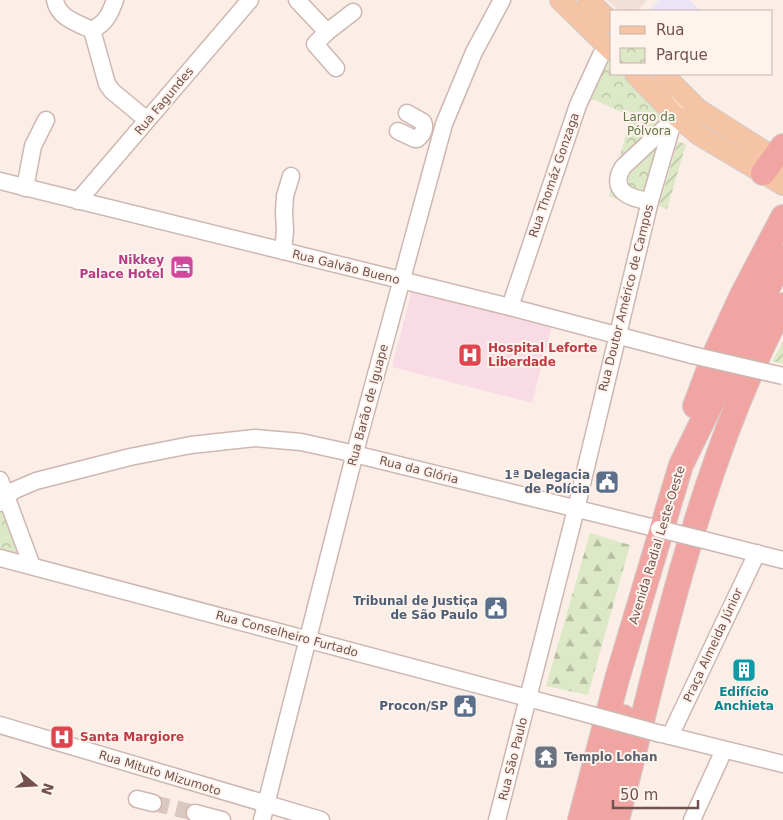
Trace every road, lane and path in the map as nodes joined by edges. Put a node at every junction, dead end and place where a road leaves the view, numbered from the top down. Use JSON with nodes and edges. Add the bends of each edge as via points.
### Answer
{"nodes":[{"id":1,"x":55,"y":0,"type":"edge"},
{"id":2,"x":115,"y":0,"type":"edge"},
{"id":3,"x":250,"y":0,"type":"edge"},
{"id":4,"x":297,"y":0,"type":"edge"},
{"id":5,"x":502,"y":0,"type":"edge"},
{"id":6,"x":560,"y":0,"type":"edge"},
{"id":7,"x":588,"y":0,"type":"edge"},
{"id":8,"x":353,"y":12,"type":"dead end"},
{"id":9,"x":610,"y":21,"type":"edge"},
{"id":10,"x":92,"y":30,"type":"junction"},
{"id":11,"x":327,"y":32,"type":"junction"},
{"id":12,"x":610,"y":49,"type":"edge"},
{"id":13,"x":336,"y":68,"type":"dead end"},
{"id":14,"x":636,"y":75,"type":"edge"},
{"id":15,"x":664,"y":75,"type":"edge"},
{"id":16,"x":678,"y":88,"type":"junction"},
{"id":17,"x":407,"y":113,"type":"dead end"},
{"id":18,"x":674,"y":119,"type":"junction"},
{"id":19,"x":46,"y":120,"type":"dead end"},
{"id":20,"x":148,"y":120,"type":"junction"},
{"id":21,"x":398,"y":131,"type":"dead end"},
{"id":22,"x":422,"y":133,"type":"junction"},
{"id":23,"x":440,"y":140,"type":"junction"},
{"id":24,"x":776,"y":160,"type":"edge"},
{"id":25,"x":291,"y":176,"type":"dead end"},
{"id":26,"x":0,"y":181,"type":"edge"},
{"id":27,"x":783,"y":185,"type":"edge"},
{"id":28,"x":25,"y":188,"type":"junction"},
{"id":29,"x":78,"y":201,"type":"junction"},
{"id":30,"x":650,"y":201,"type":"junction"},
{"id":31,"x":783,"y":216,"type":"edge"},
{"id":32,"x":283,"y":251,"type":"junction"},
{"id":33,"x":783,"y":257,"type":"edge"},
{"id":34,"x":402,"y":280,"type":"junction"},
{"id":35,"x":783,"y":305,"type":"edge"},
{"id":36,"x":510,"y":307,"type":"junction"},
{"id":37,"x":617,"y":335,"type":"junction"},
{"id":38,"x":783,"y":376,"type":"edge"},
{"id":39,"x":355,"y":454,"type":"junction"},
{"id":40,"x":681,"y":466,"type":"junction"},
{"id":41,"x":0,"y":480,"type":"edge"},
{"id":42,"x":3,"y":500,"type":"edge"},
{"id":43,"x":576,"y":509,"type":"junction"},
{"id":44,"x":756,"y":554,"type":"junction"},
{"id":45,"x":0,"y":558,"type":"edge"},
{"id":46,"x":783,"y":560,"type":"edge"},
{"id":47,"x":32,"y":566,"type":"junction"},
{"id":48,"x":308,"y":639,"type":"junction"},
{"id":49,"x":617,"y":679,"type":"junction"},
{"id":50,"x":528,"y":698,"type":"junction"},
{"id":51,"x":0,"y":725,"type":"edge"},
{"id":52,"x":666,"y":735,"type":"junction"},
{"id":53,"x":635,"y":750,"type":"junction"},
{"id":54,"x":724,"y":750,"type":"junction"},
{"id":55,"x":783,"y":764,"type":"edge"},
{"id":56,"x":264,"y":812,"type":"edge"},
{"id":57,"x":195,"y":813,"type":"tunnel mouth"},
{"id":58,"x":222,"y":820,"type":"edge"},
{"id":59,"x":321,"y":820,"type":"edge"},
{"id":60,"x":498,"y":820,"type":"edge"},
{"id":61,"x":580,"y":820,"type":"edge"},
{"id":62,"x":598,"y":820,"type":"edge"},
{"id":63,"x":617,"y":820,"type":"edge"},
{"id":64,"x":629,"y":820,"type":"edge"},
{"id":65,"x":692,"y":820,"type":"edge"}],
"edges":[{"from":1,"to":10,"type":"street","via":[[60,13]]},
{"from":2,"to":10,"type":"street","via":[[108,19]]},
{"from":3,"to":20,"type":"street","name":"Rua Fagundes"},
{"from":4,"to":11,"type":"street"},
{"from":5,"to":23,"type":"street","name":"Rua Barão de Iguape","via":[[474,52]]},
{"from":6,"to":12,"type":"main road"},
{"from":7,"to":9,"type":"main road"},
{"from":8,"to":11,"type":"street"},
{"from":10,"to":20,"type":"street","via":[[107,84]]},
{"from":11,"to":13,"type":"street","via":[[315,44]]},
{"from":12,"to":36,"type":"street","name":"Rua Thomáz Gonzaga","via":[[602,55],[578,105]]},
{"from":14,"to":18,"type":"main road"},
{"from":15,"to":16,"type":"main road"},
{"from":16,"to":18,"type":"street","name":"Rua Doutor Américo de Campos"},
{"from":16,"to":24,"type":"main road","via":[[698,108]]},
{"from":17,"to":22,"type":"street","via":[[423,122]]},
{"from":18,"to":24,"type":"main road","via":[[699,135]]},
{"from":18,"to":30,"type":"street","name":"Rua Doutor Américo de Campos"},
{"from":18,"to":30,"type":"street","via":[[623,166],[618,176],[620,187],[627,196]]},
{"from":19,"to":28,"type":"street","via":[[33,146]]},
{"from":20,"to":29,"type":"street","name":"Rua Fagundes"},
{"from":21,"to":22,"type":"street","via":[[417,140]]},
{"from":22,"to":23,"type":"street"},
{"from":23,"to":34,"type":"street","name":"Rua Barão de Iguape"},
{"from":24,"to":27,"type":"main road"},
{"from":25,"to":32,"type":"street","via":[[285,196]]},
{"from":26,"to":28,"type":"street","name":"Rua Galvão Bueno"},
{"from":28,"to":29,"type":"street","name":"Rua Galvão Bueno"},
{"from":29,"to":32,"type":"street","name":"Rua Galvão Bueno"},
{"from":30,"to":37,"type":"street","name":"Rua Doutor Américo de Campos"},
{"from":31,"to":40,"type":"highway","via":[[713,358],[690,416]]},
{"from":32,"to":34,"type":"street","name":"Rua Galvão Bueno"},
{"from":33,"to":40,"type":"highway","name":"Avenida Radial Leste-Oeste"},
{"from":34,"to":36,"type":"street","name":"Rua Galvão Bueno"},
{"from":34,"to":39,"type":"street","name":"Rua Barão de Iguape"},
{"from":35,"to":53,"type":"highway","via":[[743,388],[704,494]]},
{"from":36,"to":37,"type":"street","name":"Rua Galvão Bueno"},
{"from":37,"to":38,"type":"street","name":"Rua Galvão Bueno","bridge":true},
{"from":37,"to":43,"type":"street","name":"Rua Doutor Américo de Campos"},
{"from":39,"to":42,"type":"street","name":"Rua da Glória","via":[[302,442],[254,438],[191,445],[36,480]]},
{"from":39,"to":43,"type":"street","name":"Rua da Glória"},
{"from":39,"to":48,"type":"street","name":"Rua Barão de Iguape"},
{"from":40,"to":49,"type":"highway","name":"Avenida Radial Leste-Oeste"},
{"from":41,"to":42,"type":"street"},
{"from":42,"to":47,"type":"street"},
{"from":43,"to":44,"type":"street","name":"Rua da Glória","bridge":true},
{"from":43,"to":50,"type":"street"},
{"from":44,"to":46,"type":"street","name":"Rua da Glória"},
{"from":44,"to":52,"type":"street","name":"Praça Almeida Júnior"},
{"from":45,"to":47,"type":"street","name":"Rua Conselheiro Furtado"},
{"from":47,"to":48,"type":"street","name":"Rua Conselheiro Furtado"},
{"from":48,"to":50,"type":"street","name":"Rua Conselheiro Furtado"},
{"from":48,"to":56,"type":"street","name":"Rua Barão de Iguape"},
{"from":49,"to":61,"type":"highway","name":"Avenida Radial Leste-Oeste"},
{"from":49,"to":62,"type":"highway","via":[[624,711]]},
{"from":50,"to":52,"type":"street","name":"Rua Conselheiro Furtado","bridge":true},
{"from":50,"to":60,"type":"street","name":"Rua São Paulo"},
{"from":51,"to":56,"type":"street","name":"Rua Mituto Mizumoto"},
{"from":52,"to":54,"type":"street"},
{"from":53,"to":63,"type":"highway"},
{"from":53,"to":64,"type":"highway","via":[[640,774]]},
{"from":54,"to":55,"type":"street"},
{"from":54,"to":65,"type":"street"},
{"from":56,"to":59,"type":"street","name":"Rua Mituto Mizumoto"},
{"from":57,"to":58,"type":"street"}]}
